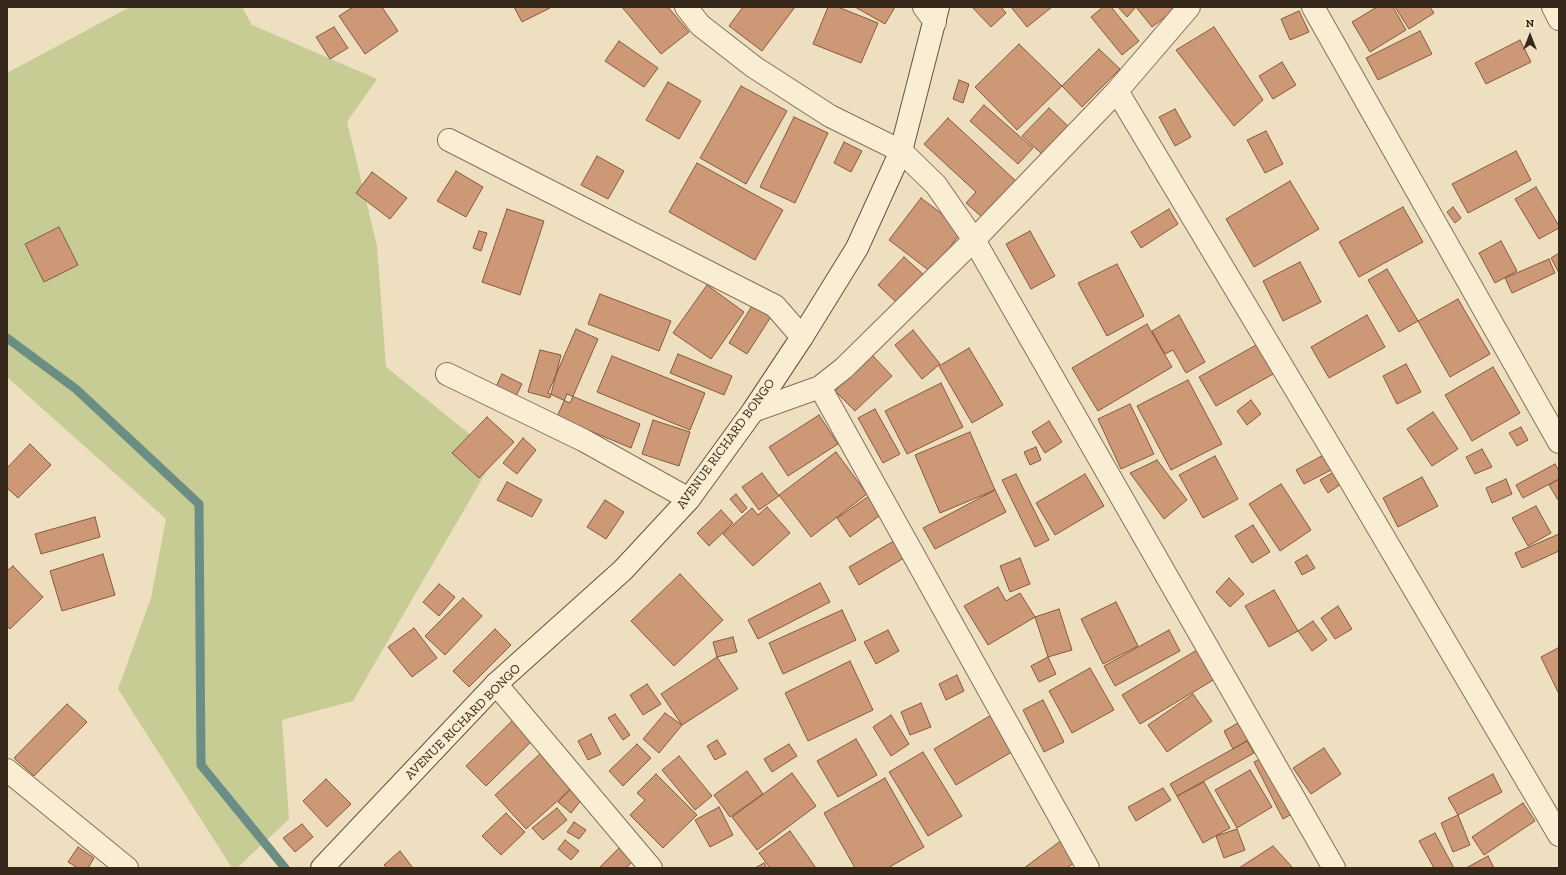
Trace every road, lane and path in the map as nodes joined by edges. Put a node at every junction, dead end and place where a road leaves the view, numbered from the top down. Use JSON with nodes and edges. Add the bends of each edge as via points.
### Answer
{"nodes":[{"id":1,"x":686,"y":7,"type":"edge"},
{"id":2,"x":1189,"y":7,"type":"edge"},
{"id":3,"x":1313,"y":7,"type":"edge"},
{"id":4,"x":1553,"y":7,"type":"edge"},
{"id":5,"x":932,"y":12,"type":"edge"},
{"id":6,"x":1559,"y":19,"type":"edge"},
{"id":7,"x":1117,"y":91,"type":"junction"},
{"id":8,"x":449,"y":140,"type":"dead end"},
{"id":9,"x":901,"y":150,"type":"junction"},
{"id":10,"x":974,"y":240,"type":"junction"},
{"id":11,"x":802,"y":337,"type":"junction"},
{"id":12,"x":447,"y":374,"type":"dead end"},
{"id":13,"x":820,"y":387,"type":"junction"},
{"id":14,"x":753,"y":411,"type":"junction"},
{"id":15,"x":1559,"y":442,"type":"edge"},
{"id":16,"x":688,"y":499,"type":"junction"},
{"id":17,"x":496,"y":684,"type":"junction"},
{"id":18,"x":7,"y":770,"type":"edge"},
{"id":19,"x":1559,"y":835,"type":"edge"},
{"id":20,"x":127,"y":868,"type":"edge"},
{"id":21,"x":322,"y":868,"type":"edge"},
{"id":22,"x":651,"y":868,"type":"edge"},
{"id":23,"x":1088,"y":868,"type":"edge"},
{"id":24,"x":1334,"y":868,"type":"edge"}],
"edges":[{"from":1,"to":9,"type":"street","via":[[700,25],[754,67],[830,116]]},
{"from":2,"to":7,"type":"street"},
{"from":3,"to":15,"type":"street"},
{"from":4,"to":6,"type":"street"},
{"from":5,"to":9,"type":"street","name":"AVENUE RICHARD BONGO"},
{"from":7,"to":10,"type":"street"},
{"from":7,"to":19,"type":"street"},
{"from":8,"to":11,"type":"street","via":[[775,306]]},
{"from":9,"to":10,"type":"street","via":[[936,185]]},
{"from":9,"to":11,"type":"street","name":"AVENUE RICHARD BONGO","via":[[857,248]]},
{"from":10,"to":13,"type":"street","via":[[844,368]]},
{"from":10,"to":24,"type":"street"},
{"from":11,"to":14,"type":"street","name":"AVENUE RICHARD BONGO"},
{"from":12,"to":16,"type":"street","via":[[583,440]]},
{"from":13,"to":14,"type":"street"},
{"from":13,"to":23,"type":"street"},
{"from":14,"to":16,"type":"street","name":"AVENUE RICHARD BONGO"},
{"from":16,"to":17,"type":"street","name":"AVENUE RICHARD BONGO","via":[[623,570]]},
{"from":17,"to":21,"type":"street","name":"AVENUE RICHARD BONGO"},
{"from":17,"to":22,"type":"street"},
{"from":18,"to":20,"type":"street"}]}
